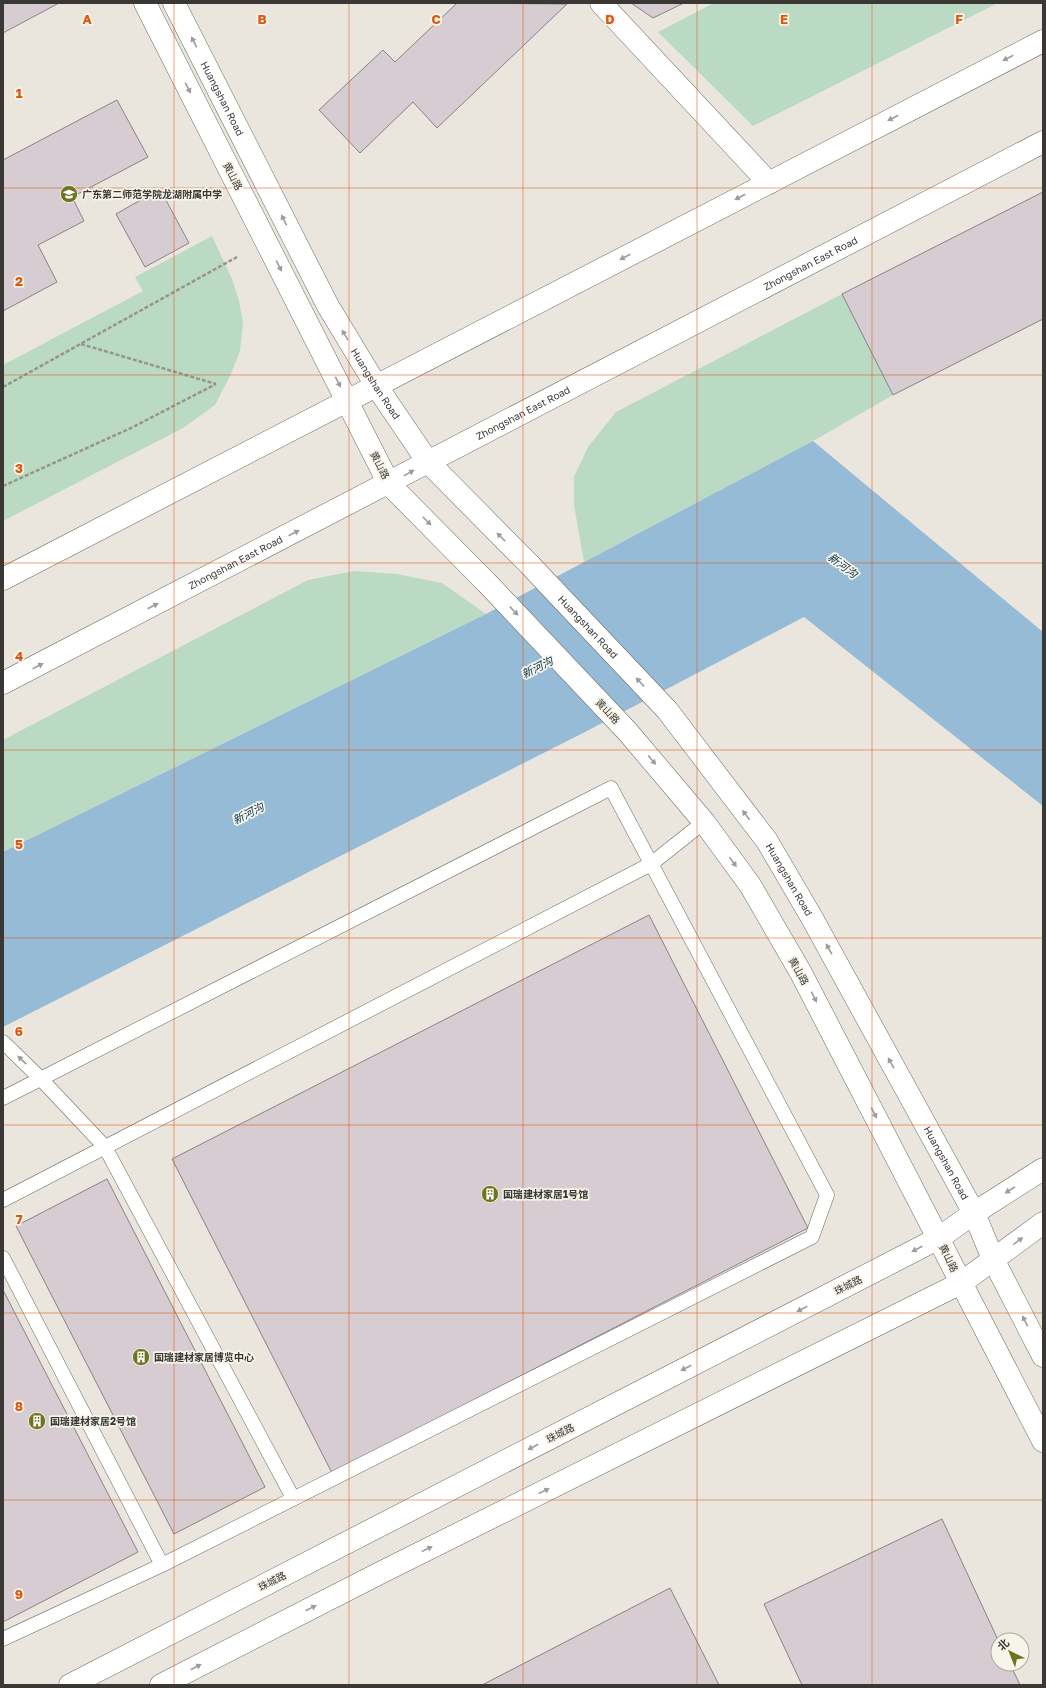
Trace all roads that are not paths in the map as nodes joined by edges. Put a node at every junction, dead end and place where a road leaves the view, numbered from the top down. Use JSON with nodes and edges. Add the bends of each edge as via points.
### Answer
{"nodes":[{"id":1,"x":145,"y":3,"type":"edge"},
{"id":2,"x":174,"y":3,"type":"edge"},
{"id":3,"x":601,"y":3,"type":"edge"},
{"id":4,"x":1043,"y":41,"type":"edge"},
{"id":5,"x":1043,"y":142,"type":"edge"},
{"id":6,"x":769,"y":183,"type":"junction"},
{"id":7,"x":377,"y":387,"type":"junction"},
{"id":8,"x":347,"y":401,"type":"junction"},
{"id":9,"x":428,"y":462,"type":"junction"},
{"id":10,"x":389,"y":484,"type":"junction"},
{"id":11,"x":3,"y":579,"type":"edge"},
{"id":12,"x":3,"y":684,"type":"edge"},
{"id":13,"x":704,"y":822,"type":"junction"},
{"id":14,"x":651,"y":864,"type":"junction"},
{"id":15,"x":3,"y":1042,"type":"edge"},
{"id":16,"x":40,"y":1078,"type":"junction"},
{"id":17,"x":3,"y":1098,"type":"edge"},
{"id":18,"x":105,"y":1147,"type":"junction"},
{"id":19,"x":1043,"y":1169,"type":"edge"},
{"id":20,"x":3,"y":1200,"type":"edge"},
{"id":21,"x":974,"y":1213,"type":"junction"},
{"id":22,"x":1043,"y":1223,"type":"edge"},
{"id":23,"x":939,"y":1238,"type":"junction"},
{"id":24,"x":3,"y":1258,"type":"edge"},
{"id":25,"x":993,"y":1259,"type":"junction"},
{"id":26,"x":961,"y":1283,"type":"junction"},
{"id":27,"x":1043,"y":1356,"type":"edge"},
{"id":28,"x":1043,"y":1441,"type":"edge"},
{"id":29,"x":293,"y":1498,"type":"junction"},
{"id":30,"x":162,"y":1565,"type":"junction"},
{"id":31,"x":3,"y":1639,"type":"edge"},
{"id":32,"x":70,"y":1685,"type":"edge"},
{"id":33,"x":161,"y":1685,"type":"edge"}],
"edges":[{"from":1,"to":8,"type":"street","name":"黄山路","one_way":true},
{"from":7,"to":2,"type":"street","name":"Huangshan Road","one_way":true,"via":[[328,306]]},
{"from":3,"to":6,"type":"street"},
{"from":4,"to":6,"type":"street","one_way":true},
{"from":5,"to":9,"type":"street","name":"Zhongshan East Road"},
{"from":6,"to":7,"type":"street","one_way":true},
{"from":7,"to":8,"type":"street"},
{"from":7,"to":9,"type":"street","name":"Huangshan Road"},
{"from":8,"to":10,"type":"street","name":"黄山路"},
{"from":8,"to":11,"type":"street"},
{"from":10,"to":9,"type":"street","name":"Zhongshan East Road","one_way":true},
{"from":21,"to":9,"type":"street","name":"Huangshan Road","one_way":true,"via":[[767,841],[667,710]]},
{"from":12,"to":10,"type":"street","name":"Zhongshan East Road","one_way":true},
{"from":10,"to":13,"type":"street","name":"黄山路","one_way":true,"via":[[627,731]]},
{"from":13,"to":14,"type":"lane"},
{"from":13,"to":23,"type":"street","name":"黄山路","one_way":true,"via":[[750,885],[801,973]]},
{"from":14,"to":16,"type":"lane","via":[[611,788]]},
{"from":14,"to":18,"type":"lane"},
{"from":14,"to":29,"type":"lane","via":[[826,1195],[812,1237]]},
{"from":16,"to":15,"type":"lane","one_way":true},
{"from":16,"to":17,"type":"lane"},
{"from":16,"to":18,"type":"lane"},
{"from":18,"to":20,"type":"lane"},
{"from":18,"to":29,"type":"lane"},
{"from":19,"to":21,"type":"street","name":"珠城路","one_way":true},
{"from":21,"to":23,"type":"street","name":"珠城路"},
{"from":21,"to":25,"type":"street","name":"Huangshan Road"},
{"from":25,"to":22,"type":"street","one_way":true},
{"from":23,"to":26,"type":"street","name":"黄山路"},
{"from":23,"to":32,"type":"street","name":"珠城路","one_way":true},
{"from":24,"to":30,"type":"lane"},
{"from":25,"to":26,"type":"street"},
{"from":27,"to":25,"type":"street","one_way":true},
{"from":26,"to":28,"type":"street","name":"黄山路"},
{"from":33,"to":26,"type":"street","one_way":true},
{"from":29,"to":30,"type":"lane"},
{"from":30,"to":31,"type":"lane"}]}
